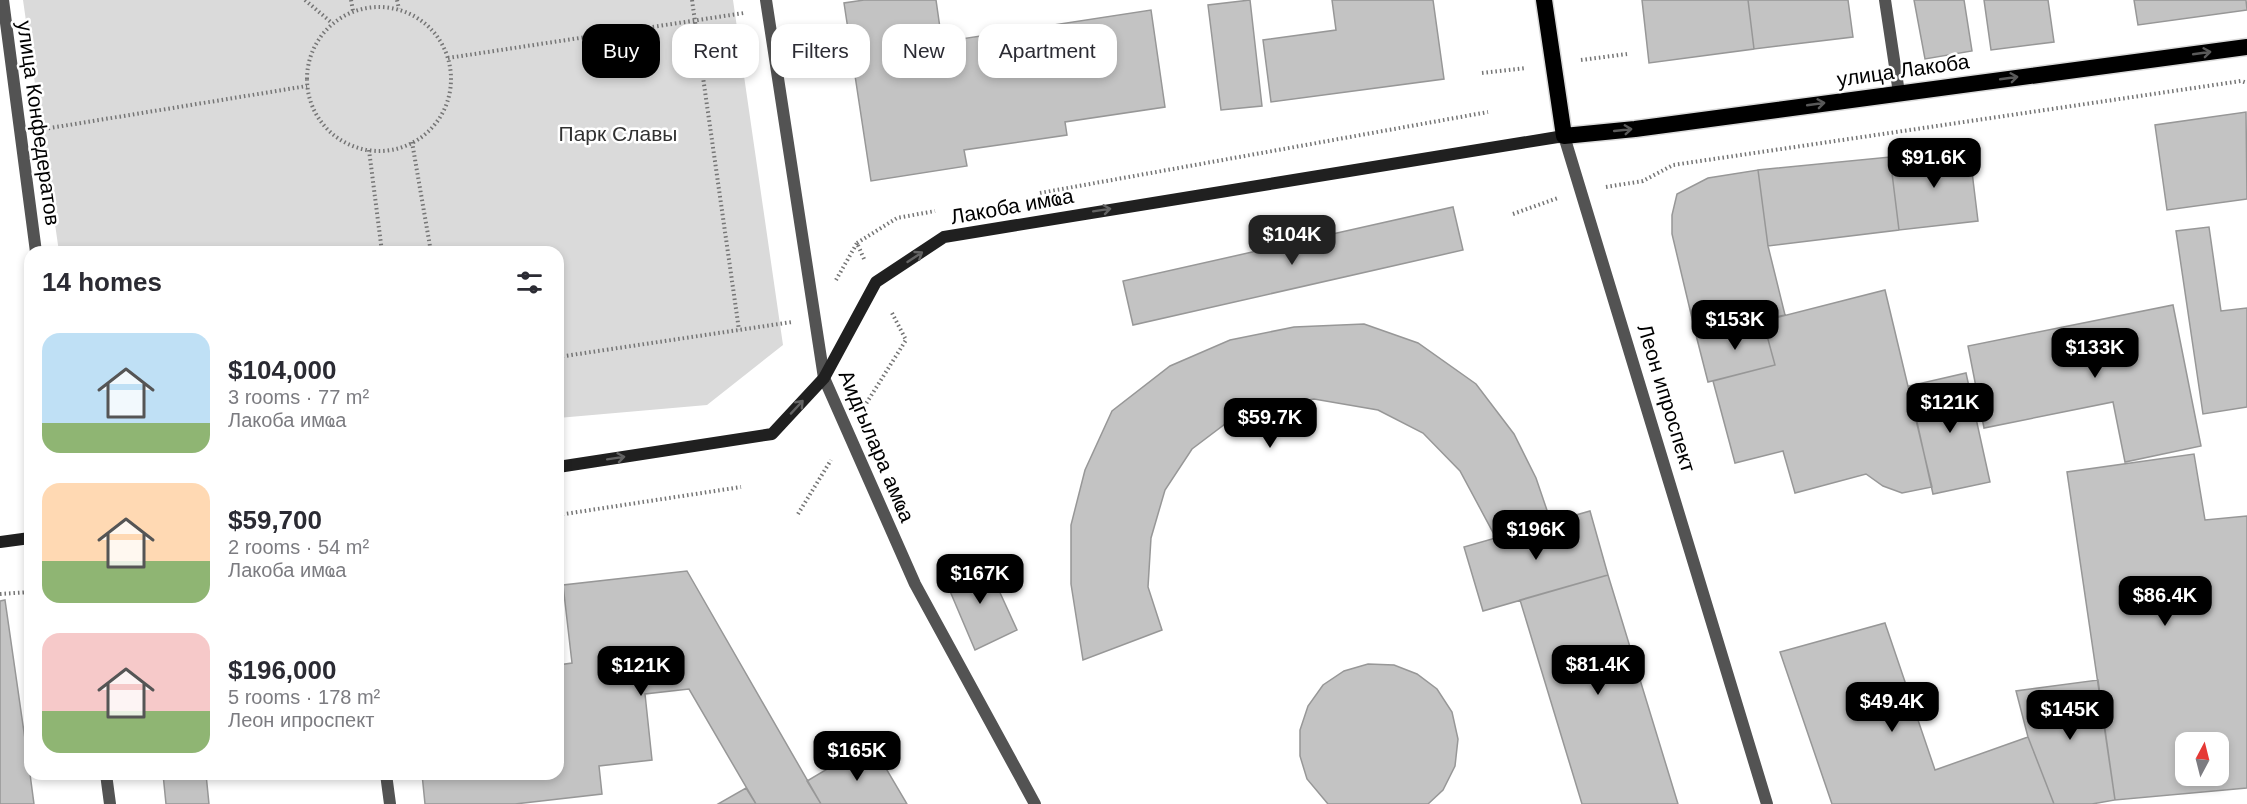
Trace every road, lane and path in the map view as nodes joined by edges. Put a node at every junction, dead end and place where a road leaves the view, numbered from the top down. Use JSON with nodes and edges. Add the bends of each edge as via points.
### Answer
{"nodes":[{"id":1,"x":3,"y":0,"type":"edge"},
{"id":2,"x":305,"y":0,"type":"edge"},
{"id":3,"x":351,"y":0,"type":"edge"},
{"id":4,"x":397,"y":0,"type":"edge"},
{"id":5,"x":692,"y":0,"type":"edge"},
{"id":6,"x":1544,"y":0,"type":"edge"},
{"id":7,"x":1885,"y":0,"type":"edge"},
{"id":8,"x":767,"y":5,"type":"edge"},
{"id":9,"x":399,"y":9,"type":"junction"},
{"id":10,"x":353,"y":11,"type":"junction"},
{"id":11,"x":695,"y":21,"type":"junction"},
{"id":12,"x":332,"y":23,"type":"junction"},
{"id":13,"x":2247,"y":47,"type":"edge"},
{"id":14,"x":448,"y":58,"type":"junction"},
{"id":15,"x":2247,"y":83,"type":"edge"},
{"id":16,"x":307,"y":86,"type":"junction"},
{"id":17,"x":1899,"y":93,"type":"junction"},
{"id":18,"x":1488,"y":112,"type":"dead end"},
{"id":19,"x":21,"y":133,"type":"junction"},
{"id":20,"x":1564,"y":136,"type":"junction"},
{"id":21,"x":412,"y":142,"type":"junction"},
{"id":22,"x":369,"y":150,"type":"junction"},
{"id":23,"x":1643,"y":181,"type":"dead end"},
{"id":24,"x":1036,"y":193,"type":"dead end"},
{"id":25,"x":943,"y":210,"type":"dead end"},
{"id":26,"x":857,"y":243,"type":"dead end"},
{"id":27,"x":35,"y":246,"type":"edge"},
{"id":28,"x":381,"y":246,"type":"edge"},
{"id":29,"x":430,"y":246,"type":"edge"},
{"id":30,"x":815,"y":318,"type":"junction"},
{"id":31,"x":739,"y":330,"type":"junction"},
{"id":32,"x":564,"y":356,"type":"edge"},
{"id":33,"x":824,"y":378,"type":"junction"},
{"id":34,"x":564,"y":466,"type":"edge"},
{"id":35,"x":741,"y":487,"type":"dead end"},
{"id":36,"x":564,"y":514,"type":"edge"},
{"id":37,"x":24,"y":539,"type":"edge"},
{"id":38,"x":0,"y":542,"type":"edge"},
{"id":39,"x":24,"y":592,"type":"edge"},
{"id":40,"x":0,"y":594,"type":"edge"},
{"id":41,"x":107,"y":780,"type":"edge"},
{"id":42,"x":387,"y":780,"type":"edge"},
{"id":43,"x":110,"y":804,"type":"edge"},
{"id":44,"x":390,"y":804,"type":"edge"},
{"id":45,"x":1035,"y":804,"type":"edge"},
{"id":46,"x":1767,"y":804,"type":"edge"}],
"edges":[{"from":1,"to":19,"type":"street","name":"улица Конфедератов"},
{"from":2,"to":12,"type":"path"},
{"from":3,"to":10,"type":"path"},
{"from":4,"to":9,"type":"path"},
{"from":5,"to":11,"type":"path"},
{"from":6,"to":20,"type":"highway","name":"Леон ипроспект"},
{"from":7,"to":17,"type":"street"},
{"from":8,"to":11,"type":"path"},
{"from":8,"to":30,"type":"street","name":"Аидгылара амҩа"},
{"from":9,"to":10,"type":"path","via":[[375,7]]},
{"from":9,"to":14,"type":"path","via":[[429,28]]},
{"from":10,"to":12,"type":"path"},
{"from":11,"to":14,"type":"path"},
{"from":11,"to":31,"type":"path"},
{"from":12,"to":16,"type":"path","via":[[317,42],[308,63]]},
{"from":17,"to":13,"type":"highway","name":"улица Лакоба","one_way":true},
{"from":14,"to":21,"type":"path","via":[[451,81],[446,105],[434,125]]},
{"from":15,"to":23,"type":"path","via":[[1673,165]]},
{"from":16,"to":19,"type":"path"},
{"from":16,"to":22,"type":"path","via":[[314,110],[327,129],[347,143]]},
{"from":20,"to":17,"type":"highway","name":"улица Лакоба","one_way":true},
{"from":18,"to":24,"type":"path"},
{"from":19,"to":27,"type":"street","name":"улица Конфедератов"},
{"from":33,"to":20,"type":"main road","name":"Лакоба имҩа","one_way":true,"via":[[876,282],[944,237]]},
{"from":20,"to":46,"type":"street","name":"Леон ипроспект"},
{"from":21,"to":22,"type":"path","via":[[393,149]]},
{"from":21,"to":29,"type":"path"},
{"from":22,"to":28,"type":"path"},
{"from":25,"to":26,"type":"path","via":[[897,218]]},
{"from":30,"to":31,"type":"path"},
{"from":30,"to":33,"type":"street","name":"Аидгылара амҩа"},
{"from":31,"to":32,"type":"path"},
{"from":34,"to":33,"type":"main road","name":"Лакоба имҩа","one_way":true,"via":[[772,434]]},
{"from":33,"to":45,"type":"street","name":"Аидгылара амҩа","via":[[915,584]]},
{"from":35,"to":36,"type":"path"},
{"from":37,"to":38,"type":"main road"},
{"from":39,"to":40,"type":"path"},
{"from":41,"to":43,"type":"street"},
{"from":42,"to":44,"type":"street"}]}
